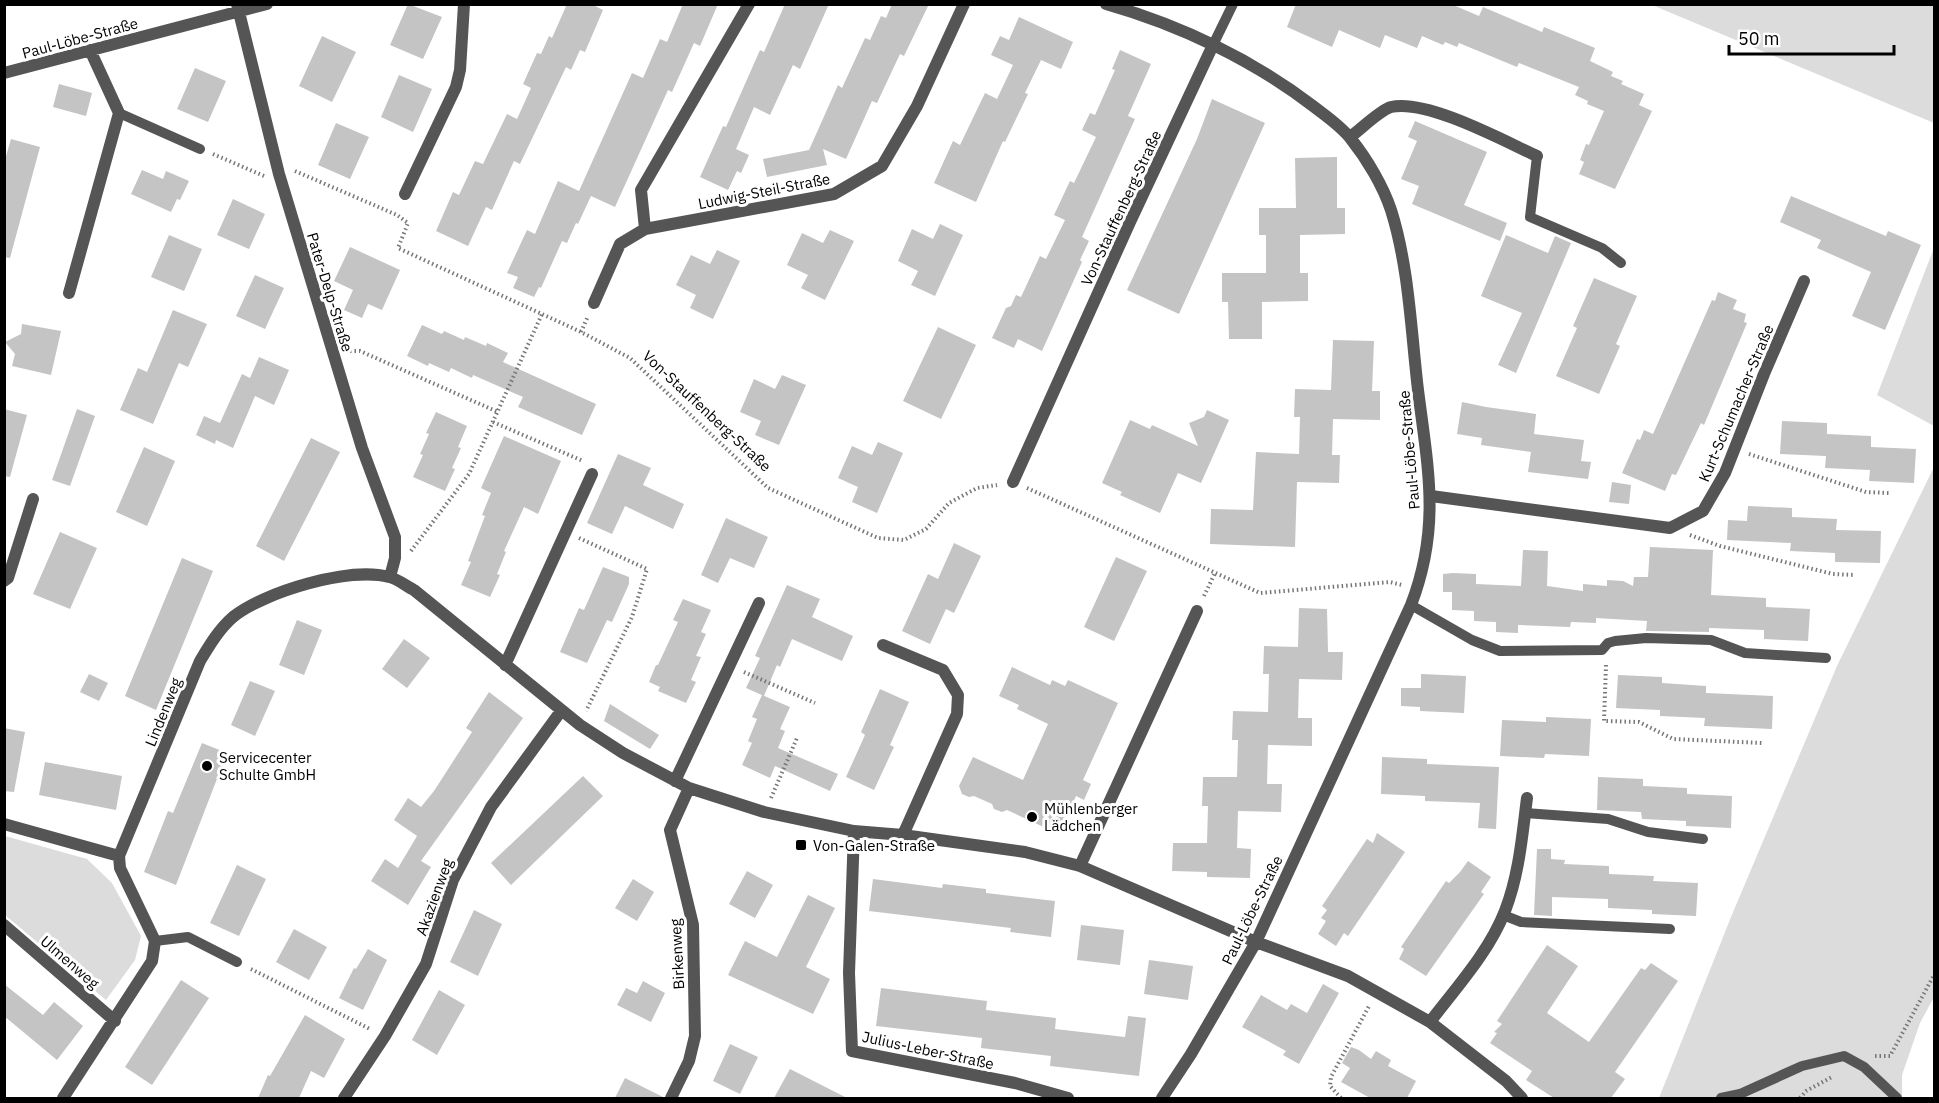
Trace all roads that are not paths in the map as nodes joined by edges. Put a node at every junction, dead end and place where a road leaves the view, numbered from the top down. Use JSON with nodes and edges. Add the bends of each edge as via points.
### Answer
{"nodes":[{"id":1,"x":267,"y":4,"type":"edge"},
{"id":2,"x":464,"y":4,"type":"edge"},
{"id":3,"x":749,"y":4,"type":"edge"},
{"id":4,"x":964,"y":4,"type":"edge"},
{"id":5,"x":1106,"y":4,"type":"edge"},
{"id":6,"x":1233,"y":4,"type":"edge"},
{"id":7,"x":237,"y":8,"type":"edge"},
{"id":8,"x":1213,"y":45,"type":"junction"},
{"id":9,"x":90,"y":50,"type":"junction"},
{"id":10,"x":4,"y":73,"type":"edge"},
{"id":11,"x":119,"y":113,"type":"junction"},
{"id":12,"x":1350,"y":137,"type":"junction"},
{"id":13,"x":200,"y":149,"type":"road end"},
{"id":14,"x":1537,"y":156,"type":"joint"},
{"id":15,"x":405,"y":194,"type":"dead end"},
{"id":16,"x":645,"y":229,"type":"junction"},
{"id":17,"x":1621,"y":262,"type":"dead end"},
{"id":18,"x":1804,"y":281,"type":"dead end"},
{"id":19,"x":69,"y":293,"type":"dead end"},
{"id":20,"x":594,"y":303,"type":"dead end"},
{"id":21,"x":592,"y":474,"type":"road end"},
{"id":22,"x":1013,"y":482,"type":"road end"},
{"id":23,"x":1431,"y":496,"type":"junction"},
{"id":24,"x":33,"y":499,"type":"dead end"},
{"id":25,"x":390,"y":577,"type":"junction"},
{"id":26,"x":4,"y":581,"type":"edge"},
{"id":27,"x":759,"y":603,"type":"dead end"},
{"id":28,"x":1411,"y":605,"type":"junction"},
{"id":29,"x":1197,"y":611,"type":"road end"},
{"id":30,"x":883,"y":645,"type":"dead end"},
{"id":31,"x":1827,"y":658,"type":"dead end"},
{"id":32,"x":505,"y":665,"type":"junction"},
{"id":33,"x":561,"y":711,"type":"junction"},
{"id":34,"x":675,"y":781,"type":"junction"},
{"id":35,"x":689,"y":788,"type":"junction"},
{"id":36,"x":1527,"y":798,"type":"dead end"},
{"id":37,"x":1525,"y":813,"type":"junction"},
{"id":38,"x":4,"y":824,"type":"edge"},
{"id":39,"x":854,"y":831,"type":"junction"},
{"id":40,"x":903,"y":835,"type":"junction"},
{"id":41,"x":1703,"y":839,"type":"dead end"},
{"id":42,"x":119,"y":856,"type":"junction"},
{"id":43,"x":1080,"y":866,"type":"junction"},
{"id":44,"x":1503,"y":915,"type":"junction"},
{"id":45,"x":4,"y":925,"type":"edge"},
{"id":46,"x":1670,"y":929,"type":"dead end"},
{"id":47,"x":155,"y":941,"type":"junction"},
{"id":48,"x":1256,"y":942,"type":"junction"},
{"id":49,"x":237,"y":962,"type":"road end"},
{"id":50,"x":115,"y":1021,"type":"junction"},
{"id":51,"x":1430,"y":1022,"type":"junction"},
{"id":52,"x":63,"y":1098,"type":"edge"},
{"id":53,"x":344,"y":1098,"type":"edge"},
{"id":54,"x":671,"y":1098,"type":"edge"},
{"id":55,"x":1068,"y":1098,"type":"edge"},
{"id":56,"x":1162,"y":1098,"type":"edge"},
{"id":57,"x":1522,"y":1098,"type":"edge"},
{"id":58,"x":1721,"y":1098,"type":"edge"},
{"id":59,"x":1897,"y":1098,"type":"edge"}],
"edges":[{"from":1,"to":7,"type":"street","name":"Paul-Löbe-Straße"},
{"from":2,"to":15,"type":"street","via":[[456,87]]},
{"from":3,"to":16,"type":"street","via":[[641,190]]},
{"from":4,"to":16,"type":"street","name":"Ludwig-Steil-Straße","via":[[917,106],[882,166],[834,195]]},
{"from":5,"to":8,"type":"street","name":"Paul-Löbe-Straße"},
{"from":6,"to":8,"type":"lane"},
{"from":7,"to":9,"type":"street","name":"Paul-Löbe-Straße"},
{"from":7,"to":25,"type":"street","name":"Pater-Delp-Straße","via":[[279,174],[359,437],[395,537]]},
{"from":8,"to":12,"type":"street","name":"Paul-Löbe-Straße","via":[[1283,83]]},
{"from":8,"to":22,"type":"street","name":"Von-Stauffenberg-Straße"},
{"from":9,"to":10,"type":"street","name":"Paul-Löbe-Straße"},
{"from":9,"to":11,"type":"street"},
{"from":11,"to":13,"type":"lane"},
{"from":11,"to":19,"type":"street"},
{"from":12,"to":14,"type":"street","via":[[1388,107],[1411,105],[1436,111]]},
{"from":12,"to":23,"type":"street","name":"Paul-Löbe-Straße","via":[[1369,164],[1390,209],[1403,265]]},
{"from":14,"to":17,"type":"lane","via":[[1530,217],[1602,248]]},
{"from":16,"to":20,"type":"street","name":"Ludwig-Steil-Straße","via":[[620,244]]},
{"from":18,"to":23,"type":"street","name":"Kurt-Schumacher-Straße","via":[[1725,473],[1703,511],[1670,528]]},
{"from":21,"to":32,"type":"street"},
{"from":23,"to":28,"type":"street","name":"Paul-Löbe-Straße","via":[[1425,561]]},
{"from":24,"to":26,"type":"street"},
{"from":25,"to":32,"type":"street","name":"Lindenweg","via":[[433,604]]},
{"from":25,"to":42,"type":"street","name":"Lindenweg","via":[[367,574],[288,589],[259,600],[232,618],[200,661]]},
{"from":27,"to":34,"type":"street"},
{"from":28,"to":31,"type":"lane","via":[[1472,640],[1500,651],[1602,650],[1616,640],[1700,639],[1745,653]]},
{"from":28,"to":48,"type":"street","name":"Paul-Löbe-Straße"},
{"from":29,"to":43,"type":"street"},
{"from":30,"to":40,"type":"street","via":[[943,670],[958,695],[957,714]]},
{"from":32,"to":33,"type":"street","name":"Lindenweg"},
{"from":33,"to":34,"type":"street","via":[[623,753]]},
{"from":33,"to":53,"type":"street","name":"Akazienweg","via":[[491,807],[453,880],[426,964]]},
{"from":34,"to":35,"type":"street"},
{"from":35,"to":39,"type":"street","via":[[764,812]]},
{"from":35,"to":54,"type":"street","name":"Birkenweg","via":[[670,830],[693,925],[696,1036]]},
{"from":36,"to":37,"type":"street"},
{"from":37,"to":41,"type":"lane","via":[[1608,819],[1648,832]]},
{"from":37,"to":44,"type":"street","via":[[1516,874]]},
{"from":38,"to":42,"type":"street"},
{"from":39,"to":40,"type":"street"},
{"from":39,"to":55,"type":"street","name":"Julius-Leber-Straße","via":[[849,973],[852,1052],[1015,1083]]},
{"from":40,"to":43,"type":"street","via":[[1025,852]]},
{"from":42,"to":47,"type":"street","via":[[120,868]]},
{"from":43,"to":48,"type":"street"},
{"from":44,"to":46,"type":"lane","via":[[1521,922]]},
{"from":44,"to":51,"type":"street","via":[[1486,946]]},
{"from":45,"to":50,"type":"street","name":"Ulmenweg"},
{"from":47,"to":49,"type":"lane","via":[[188,938]]},
{"from":47,"to":50,"type":"street","via":[[152,962]]},
{"from":48,"to":51,"type":"street","via":[[1348,976]]},
{"from":48,"to":56,"type":"street","name":"Paul-Löbe-Straße"},
{"from":50,"to":52,"type":"street"},
{"from":51,"to":57,"type":"street"},
{"from":58,"to":59,"type":"lane","via":[[1740,1094],[1802,1066],[1844,1056],[1864,1067]]}]}
